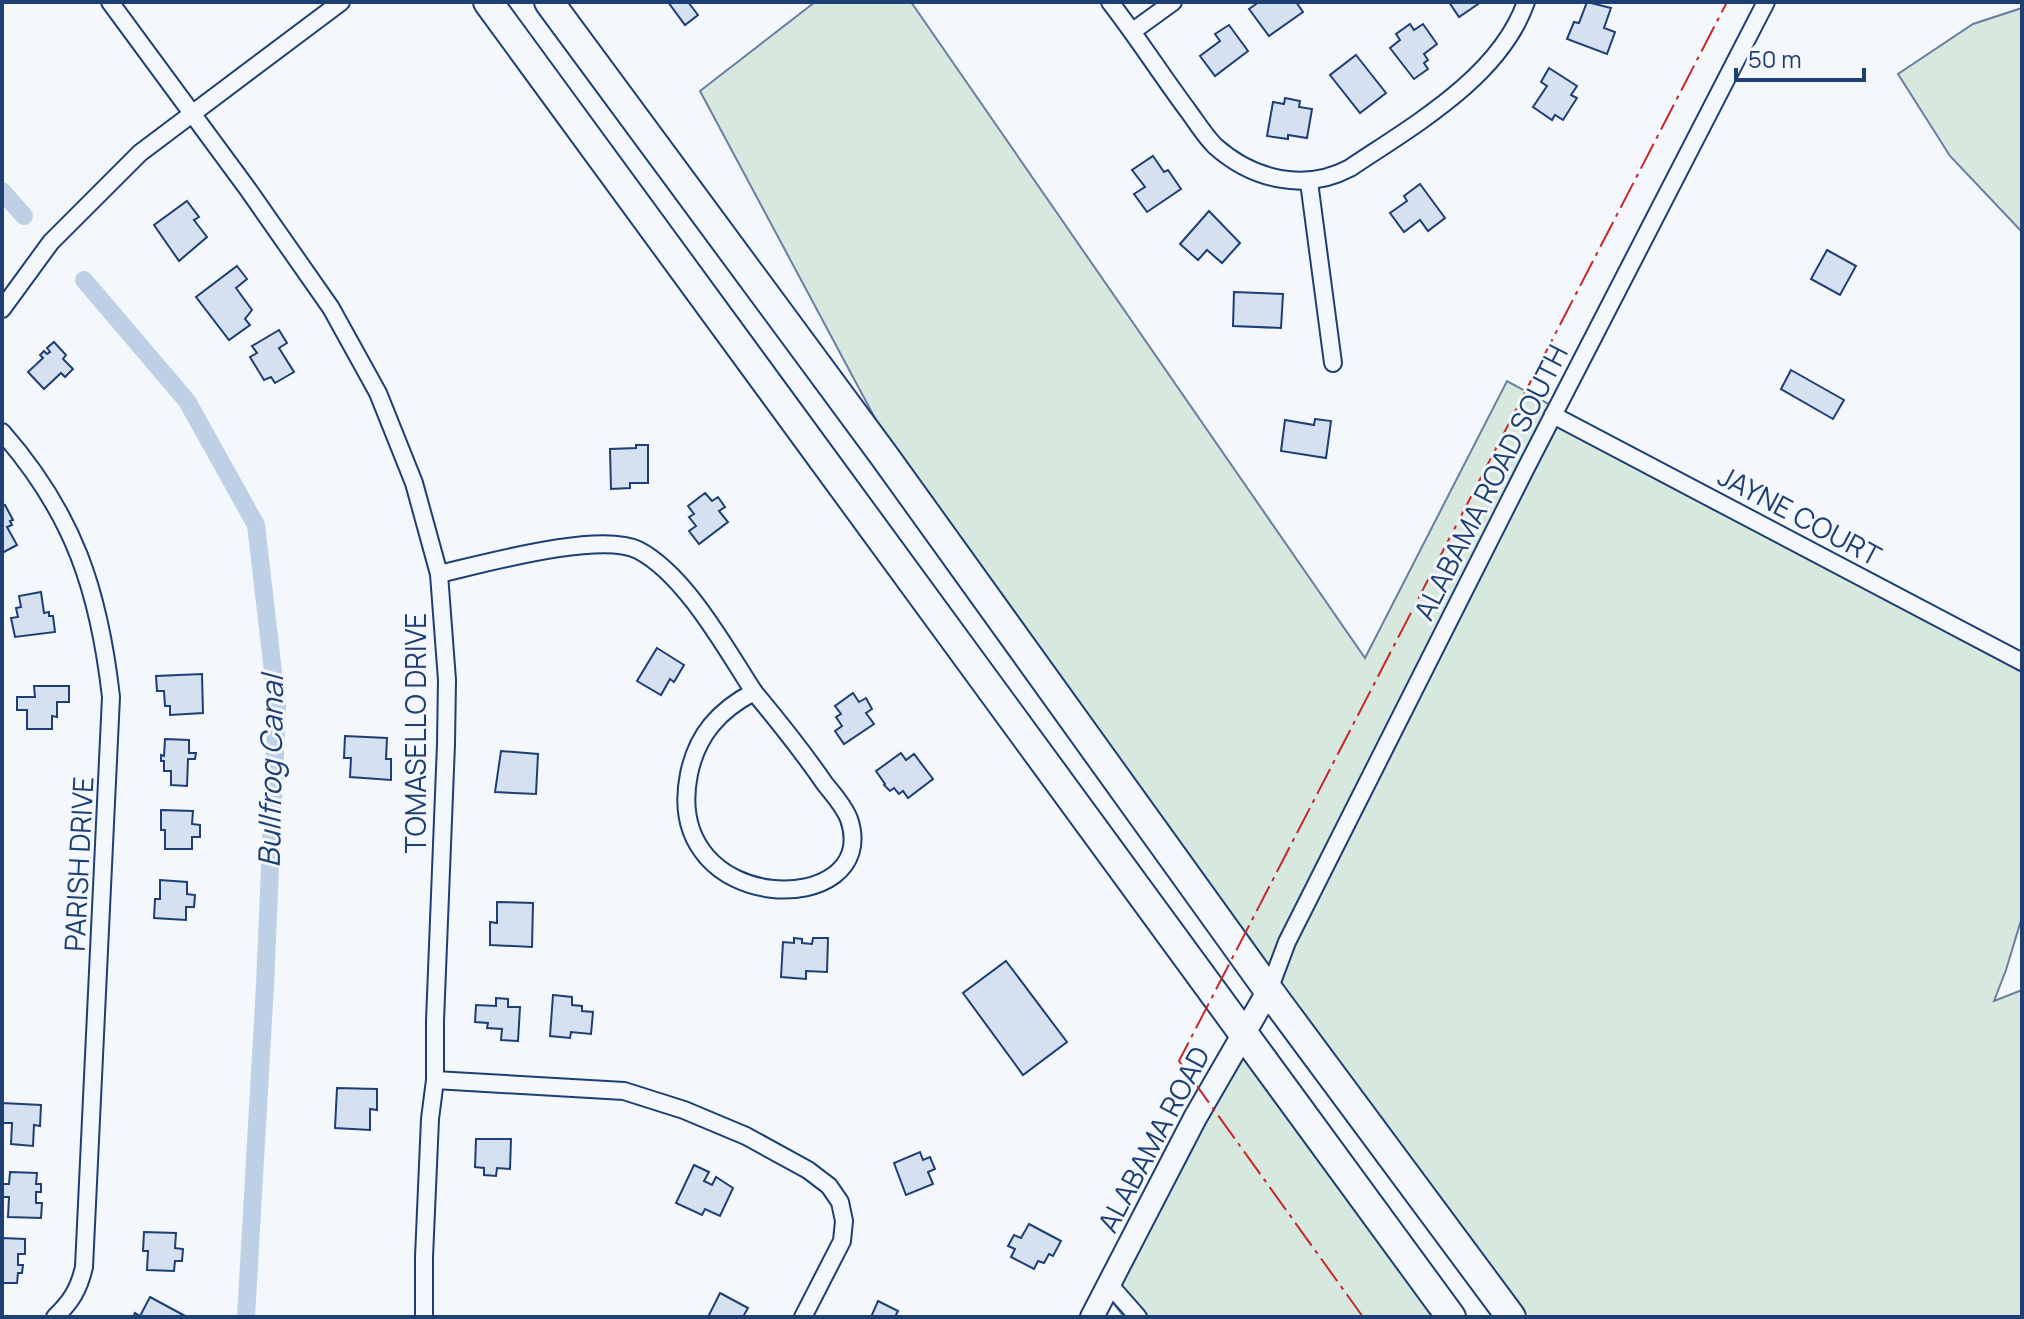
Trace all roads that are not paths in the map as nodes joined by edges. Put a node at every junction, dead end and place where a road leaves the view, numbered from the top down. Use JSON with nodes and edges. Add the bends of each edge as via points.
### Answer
{"nodes":[{"id":1,"x":110,"y":2,"type":"edge"},
{"id":2,"x":341,"y":2,"type":"edge"},
{"id":3,"x":488,"y":2,"type":"edge"},
{"id":4,"x":549,"y":2,"type":"edge"},
{"id":5,"x":1110,"y":2,"type":"edge"},
{"id":6,"x":1173,"y":2,"type":"edge"},
{"id":7,"x":1526,"y":2,"type":"edge"},
{"id":8,"x":1766,"y":2,"type":"edge"},
{"id":9,"x":1133,"y":31,"type":"junction"},
{"id":10,"x":192,"y":113,"type":"junction"},
{"id":11,"x":1309,"y":182,"type":"junction"},
{"id":12,"x":2,"y":309,"type":"edge"},
{"id":13,"x":1333,"y":363,"type":"dead end"},
{"id":14,"x":1553,"y":415,"type":"junction"},
{"id":15,"x":2,"y":432,"type":"edge"},
{"id":16,"x":439,"y":574,"type":"junction"},
{"id":17,"x":2022,"y":662,"type":"edge"},
{"id":18,"x":754,"y":692,"type":"junction"},
{"id":19,"x":1269,"y":990,"type":"junction"},
{"id":20,"x":1244,"y":1033,"type":"junction"},
{"id":21,"x":435,"y":1080,"type":"junction"},
{"id":22,"x":1109,"y":1284,"type":"junction"},
{"id":23,"x":55,"y":1317,"type":"edge"},
{"id":24,"x":424,"y":1317,"type":"edge"},
{"id":25,"x":803,"y":1317,"type":"edge"},
{"id":26,"x":1092,"y":1317,"type":"edge"},
{"id":27,"x":1138,"y":1317,"type":"edge"},
{"id":28,"x":1451,"y":1317,"type":"edge"},
{"id":29,"x":1511,"y":1317,"type":"edge"}],
"edges":[{"from":1,"to":10,"type":"street","name":"TOMASELLO DRIVE"},
{"from":2,"to":10,"type":"street"},
{"from":3,"to":20,"type":"highway"},
{"from":4,"to":19,"type":"highway"},
{"from":5,"to":9,"type":"street"},
{"from":6,"to":9,"type":"street"},
{"from":7,"to":11,"type":"street","via":[[1520,20],[1487,67],[1350,168]]},
{"from":8,"to":14,"type":"street","name":"ALABAMA ROAD SOUTH"},
{"from":9,"to":11,"type":"street","via":[[1213,144],[1250,170]]},
{"from":10,"to":12,"type":"street","via":[[140,153],[79,212]]},
{"from":10,"to":16,"type":"street","name":"TOMASELLO DRIVE","via":[[331,308],[378,393],[414,483]]},
{"from":11,"to":13,"type":"street"},
{"from":14,"to":17,"type":"street","name":"JAYNE COURT"},
{"from":14,"to":19,"type":"street","name":"ALABAMA ROAD SOUTH","via":[[1287,942]]},
{"from":15,"to":23,"type":"street","name":"PARISH DRIVE","via":[[69,529],[91,583],[111,697],[84,1267],[80,1286]]},
{"from":16,"to":18,"type":"street","via":[[599,544],[636,549],[679,585]]},
{"from":16,"to":21,"type":"street","name":"TOMASELLO DRIVE","via":[[447,696]]},
{"from":18,"to":18,"type":"street","via":[[848,816],[854,842],[847,864],[816,886],[749,884],[722,873],[694,841],[686,798],[693,755],[718,716]]},
{"from":19,"to":20,"type":"street","name":"ALABAMA ROAD"},
{"from":19,"to":29,"type":"highway"},
{"from":20,"to":22,"type":"street","name":"ALABAMA ROAD"},
{"from":20,"to":28,"type":"highway"},
{"from":21,"to":24,"type":"street","name":"TOMASELLO DRIVE"},
{"from":21,"to":25,"type":"street","via":[[624,1091],[746,1136],[808,1170],[829,1186],[844,1221],[842,1241]]},
{"from":22,"to":26,"type":"street","name":"ALABAMA ROAD"},
{"from":22,"to":27,"type":"street"}]}
